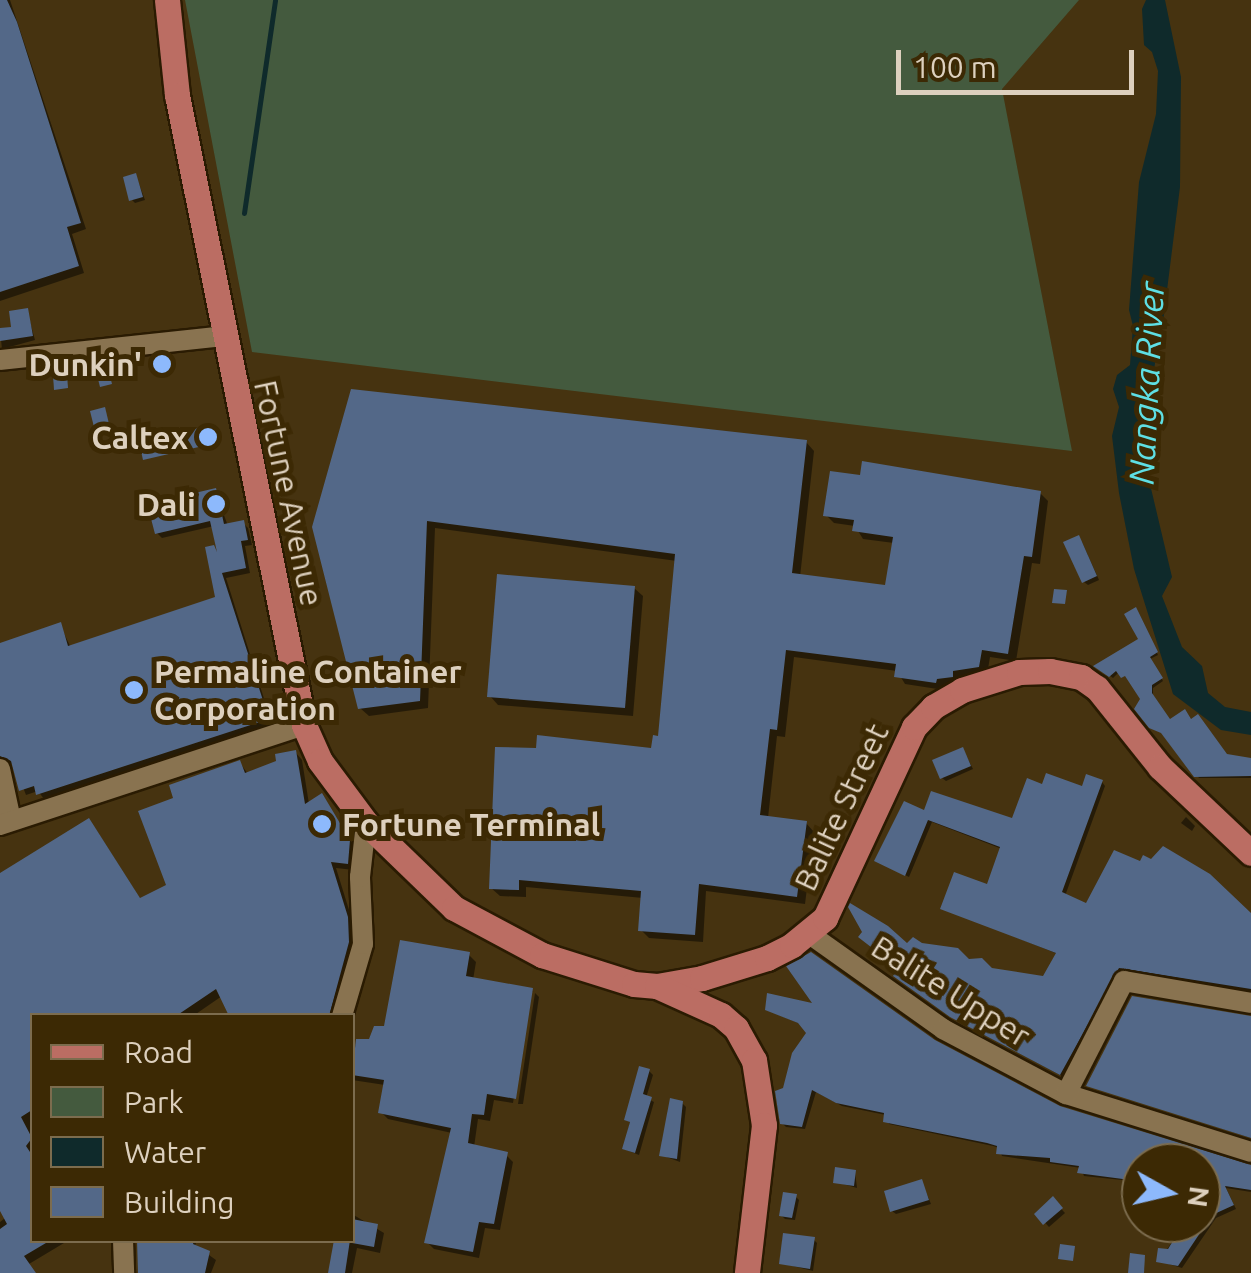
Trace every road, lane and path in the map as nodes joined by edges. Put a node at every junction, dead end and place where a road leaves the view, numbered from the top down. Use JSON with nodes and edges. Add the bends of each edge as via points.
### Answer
{"nodes":[{"id":1,"x":167,"y":0,"type":"edge"},
{"id":2,"x":223,"y":336,"type":"junction"},
{"id":3,"x":0,"y":360,"type":"edge"},
{"id":4,"x":304,"y":725,"type":"junction"},
{"id":5,"x":0,"y":769,"type":"edge"},
{"id":6,"x":5,"y":822,"type":"edge"},
{"id":7,"x":366,"y":823,"type":"junction"},
{"id":8,"x":1251,"y":852,"type":"edge"},
{"id":9,"x":808,"y":933,"type":"junction"},
{"id":10,"x":657,"y":986,"type":"junction"},
{"id":11,"x":1251,"y":1002,"type":"edge"},
{"id":12,"x":343,"y":1013,"type":"edge"},
{"id":13,"x":1066,"y":1094,"type":"junction"},
{"id":14,"x":1251,"y":1152,"type":"edge"},
{"id":15,"x":123,"y":1243,"type":"edge"},
{"id":16,"x":124,"y":1273,"type":"edge"},
{"id":17,"x":747,"y":1273,"type":"edge"}],
"edges":[{"from":1,"to":2,"type":"main road","name":"Fortune Avenue","via":[[171,62]]},
{"from":2,"to":3,"type":"street"},
{"from":2,"to":4,"type":"main road","name":"Fortune Avenue"},
{"from":4,"to":6,"type":"street"},
{"from":4,"to":7,"type":"main road","name":"Fortune Avenue","via":[[320,761]]},
{"from":5,"to":6,"type":"street"},
{"from":7,"to":10,"type":"main road","name":"Fortune Avenue","via":[[422,881],[480,925],[592,974]]},
{"from":7,"to":12,"type":"street","via":[[363,944]]},
{"from":8,"to":9,"type":"main road","name":"Balite Street","via":[[1160,766],[1097,688],[1050,671],[1019,672],[962,690],[914,727],[841,889]]},
{"from":9,"to":10,"type":"main road","name":"Balite Street","via":[[733,970]]},
{"from":9,"to":13,"type":"street","name":"Balite Upper","via":[[943,1029]]},
{"from":10,"to":17,"type":"main road","via":[[721,1015],[754,1060],[764,1124]]},
{"from":11,"to":13,"type":"street","via":[[1124,981]]},
{"from":13,"to":14,"type":"street","name":"Balite Upper"},
{"from":15,"to":16,"type":"street"}]}
